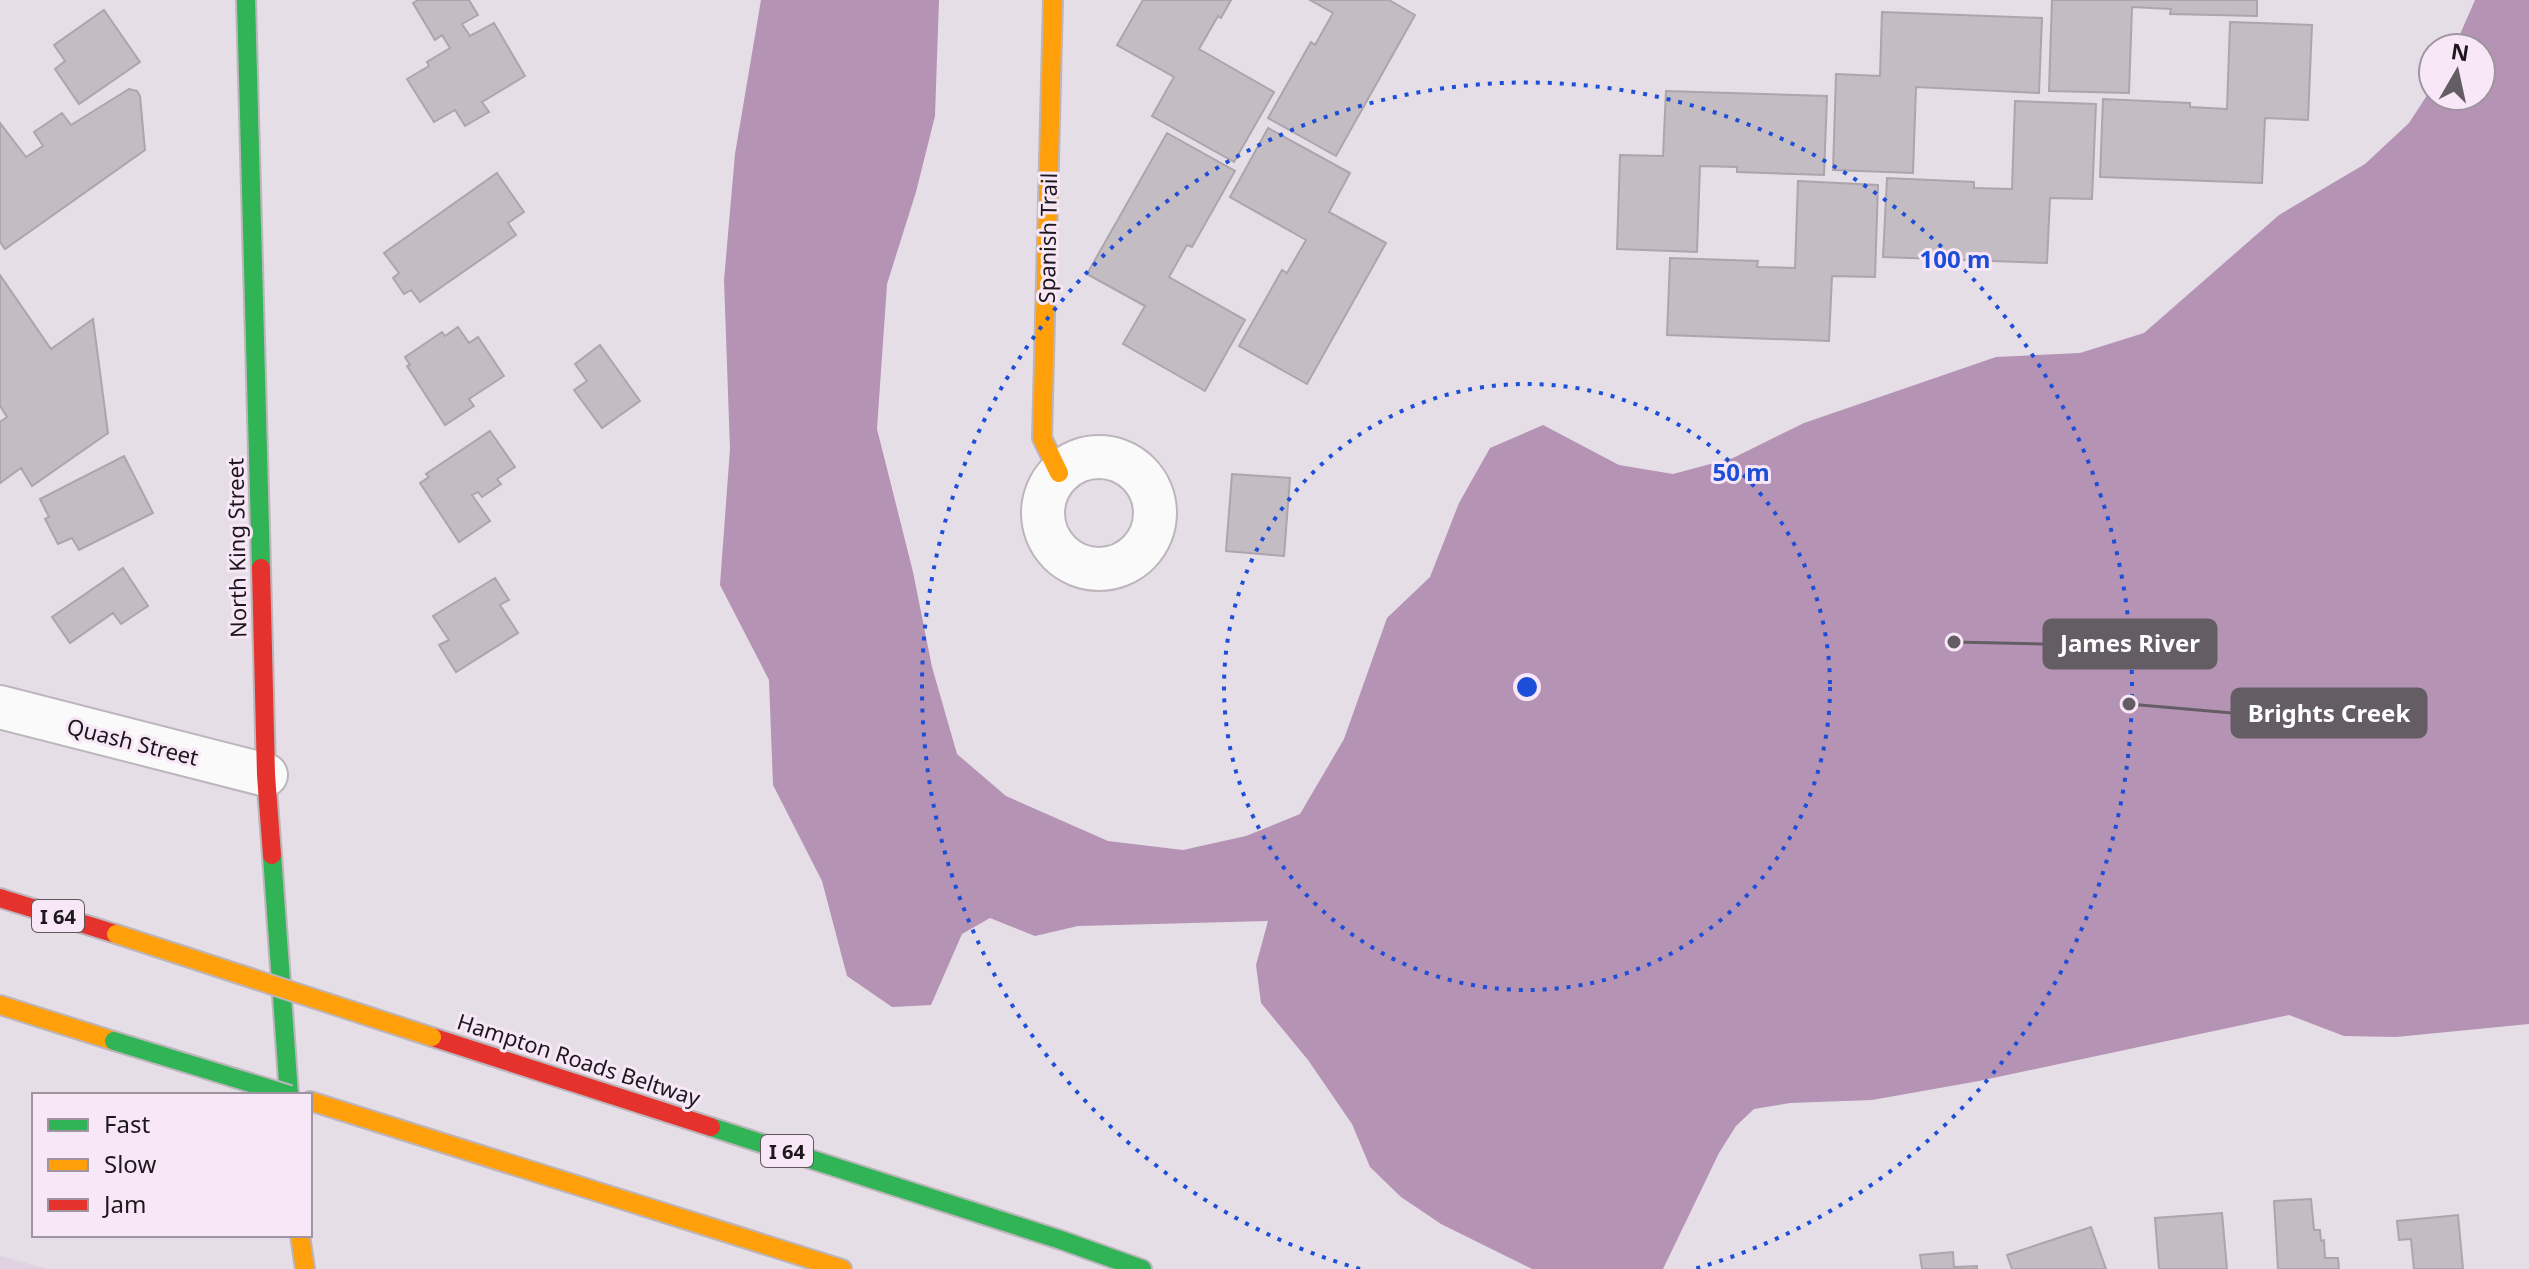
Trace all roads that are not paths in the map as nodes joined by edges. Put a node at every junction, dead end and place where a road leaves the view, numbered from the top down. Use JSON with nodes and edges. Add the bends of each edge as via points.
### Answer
{"nodes":[{"id":1,"x":246,"y":0,"type":"edge"},
{"id":2,"x":1053,"y":0,"type":"edge"},
{"id":3,"x":1059,"y":473,"type":"dead end"},
{"id":4,"x":0,"y":707,"type":"edge"},
{"id":5,"x":266,"y":775,"type":"junction"},
{"id":6,"x":0,"y":898,"type":"edge"},
{"id":7,"x":0,"y":1005,"type":"edge"},
{"id":8,"x":283,"y":1093,"type":"edge"},
{"id":9,"x":289,"y":1093,"type":"edge"},
{"id":10,"x":312,"y":1102,"type":"edge"},
{"id":11,"x":300,"y":1237,"type":"edge"},
{"id":12,"x":305,"y":1269,"type":"edge"},
{"id":13,"x":842,"y":1269,"type":"edge"},
{"id":14,"x":1142,"y":1269,"type":"edge"}],
"edges":[{"from":1,"to":5,"type":"main road","name":"North King Street"},
{"from":2,"to":3,"type":"main road","name":"Spanish Trail","via":[[1042,438]]},
{"from":4,"to":5,"type":"street","name":"Quash Street"},
{"from":5,"to":9,"type":"main road","name":"North King Street"},
{"from":6,"to":14,"type":"main road","name":"Hampton Roads Beltway","number":"I 64","bridge":true},
{"from":7,"to":8,"type":"main road","bridge":true},
{"from":10,"to":13,"type":"main road"},
{"from":11,"to":12,"type":"main road"}]}
